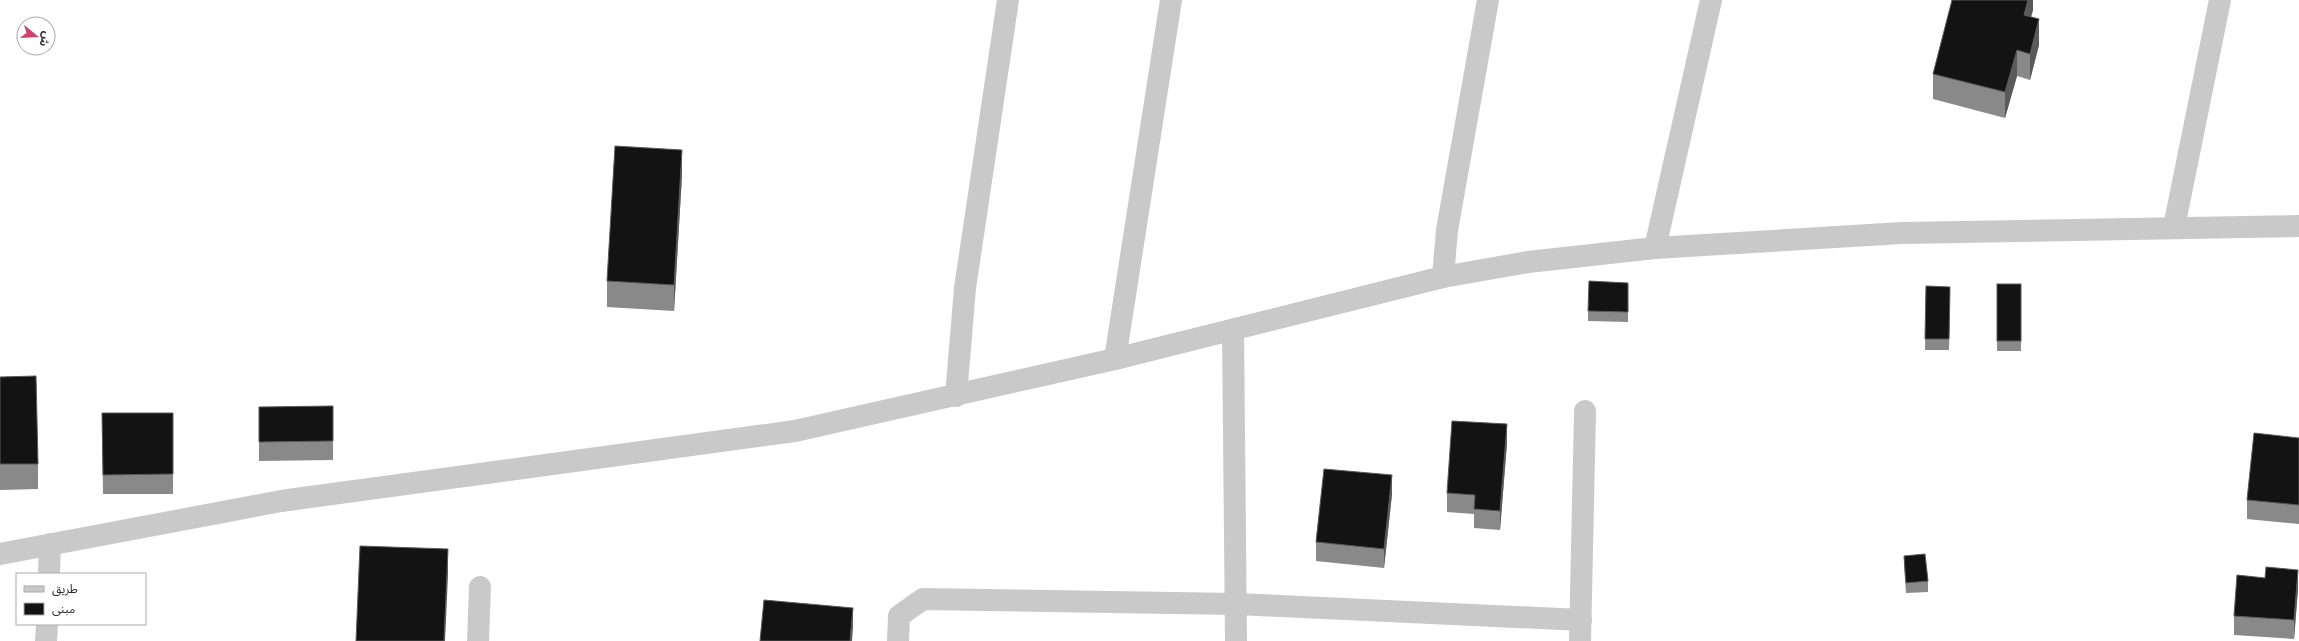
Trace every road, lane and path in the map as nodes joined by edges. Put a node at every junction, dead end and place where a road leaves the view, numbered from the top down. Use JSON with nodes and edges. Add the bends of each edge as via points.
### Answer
{"nodes":[{"id":1,"x":1008,"y":0,"type":"edge"},
{"id":2,"x":1172,"y":0,"type":"edge"},
{"id":3,"x":1488,"y":0,"type":"edge"},
{"id":4,"x":1711,"y":0,"type":"edge"},
{"id":5,"x":2220,"y":0,"type":"edge"},
{"id":6,"x":2299,"y":226,"type":"edge"},
{"id":7,"x":2174,"y":227,"type":"junction"},
{"id":8,"x":1655,"y":248,"type":"junction"},
{"id":9,"x":1443,"y":277,"type":"junction"},
{"id":10,"x":1233,"y":330,"type":"junction"},
{"id":11,"x":1115,"y":358,"type":"junction"},
{"id":12,"x":956,"y":396,"type":"junction"},
{"id":13,"x":1585,"y":411,"type":"dead end"},
{"id":14,"x":50,"y":544,"type":"junction"},
{"id":15,"x":0,"y":554,"type":"edge"},
{"id":16,"x":49,"y":573,"type":"edge"},
{"id":17,"x":480,"y":586,"type":"dead end"},
{"id":18,"x":1237,"y":604,"type":"junction"},
{"id":19,"x":47,"y":625,"type":"edge"},
{"id":20,"x":1581,"y":631,"type":"edge"},
{"id":21,"x":46,"y":641,"type":"edge"},
{"id":22,"x":478,"y":641,"type":"edge"},
{"id":23,"x":898,"y":641,"type":"edge"},
{"id":24,"x":1236,"y":641,"type":"edge"}],
"edges":[{"from":1,"to":12,"type":"street","via":[[965,288]]},
{"from":2,"to":11,"type":"street"},
{"from":3,"to":9,"type":"street","via":[[1447,230]]},
{"from":4,"to":8,"type":"street"},
{"from":5,"to":7,"type":"street"},
{"from":6,"to":7,"type":"street"},
{"from":7,"to":8,"type":"street","via":[[1902,233]]},
{"from":8,"to":9,"type":"street","via":[[1528,262]]},
{"from":9,"to":10,"type":"street"},
{"from":10,"to":11,"type":"street"},
{"from":10,"to":18,"type":"street"},
{"from":11,"to":12,"type":"street"},
{"from":12,"to":14,"type":"street","via":[[795,431],[280,501]]},
{"from":13,"to":20,"type":"street"},
{"from":14,"to":15,"type":"street"},
{"from":14,"to":16,"type":"street"},
{"from":17,"to":22,"type":"street"},
{"from":18,"to":20,"type":"street"},
{"from":18,"to":23,"type":"street","via":[[923,599],[899,616]]},
{"from":18,"to":24,"type":"street"},
{"from":19,"to":21,"type":"street"}]}
